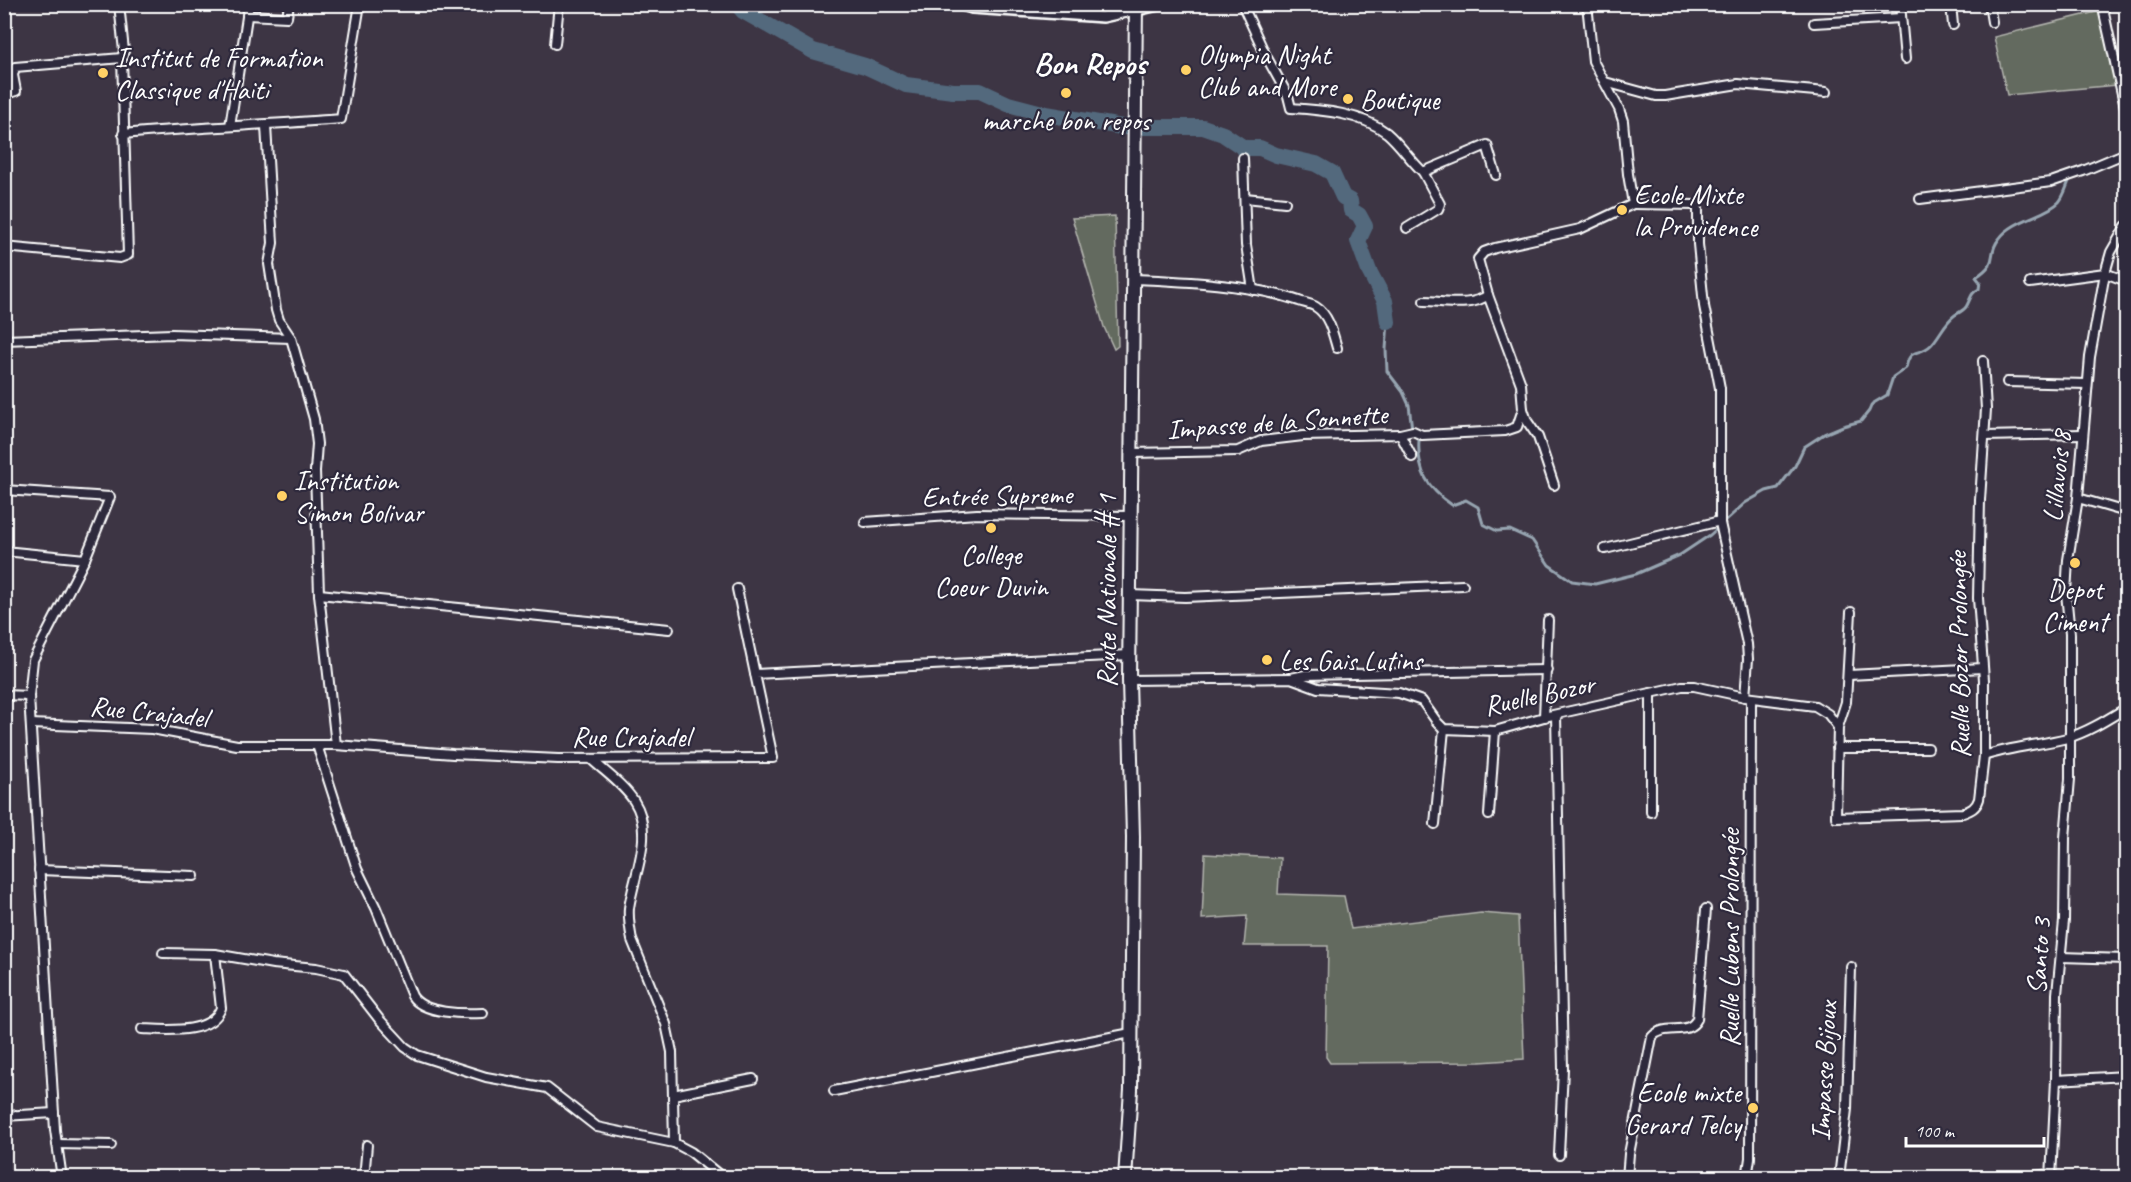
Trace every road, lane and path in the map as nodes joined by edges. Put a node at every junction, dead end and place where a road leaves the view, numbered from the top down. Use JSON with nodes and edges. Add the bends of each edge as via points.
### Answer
{"nodes":[{"id":1,"x":119,"y":4,"type":"edge"},
{"id":2,"x":249,"y":4,"type":"edge"},
{"id":3,"x":289,"y":4,"type":"edge"},
{"id":4,"x":360,"y":4,"type":"edge"},
{"id":5,"x":559,"y":4,"type":"edge"},
{"id":6,"x":959,"y":4,"type":"edge"},
{"id":7,"x":1160,"y":4,"type":"edge"},
{"id":8,"x":1242,"y":4,"type":"edge"},
{"id":9,"x":1587,"y":4,"type":"edge"},
{"id":10,"x":1900,"y":4,"type":"edge"},
{"id":11,"x":1951,"y":4,"type":"edge"},
{"id":12,"x":1989,"y":4,"type":"edge"},
{"id":13,"x":2102,"y":4,"type":"edge"},
{"id":14,"x":1135,"y":7,"type":"edge"},
{"id":15,"x":247,"y":15,"type":"junction"},
{"id":16,"x":1901,"y":18,"type":"junction"},
{"id":17,"x":1992,"y":22,"type":"dead end"},
{"id":18,"x":1814,"y":23,"type":"dead end"},
{"id":19,"x":1953,"y":25,"type":"dead end"},
{"id":20,"x":555,"y":44,"type":"dead end"},
{"id":21,"x":122,"y":58,"type":"junction"},
{"id":22,"x":1905,"y":59,"type":"dead end"},
{"id":23,"x":1605,"y":82,"type":"junction"},
{"id":24,"x":1826,"y":92,"type":"dead end"},
{"id":25,"x":4,"y":95,"type":"edge"},
{"id":26,"x":2127,"y":112,"type":"edge"},
{"id":27,"x":230,"y":126,"type":"junction"},
{"id":28,"x":266,"y":126,"type":"junction"},
{"id":29,"x":123,"y":134,"type":"junction"},
{"id":30,"x":2127,"y":153,"type":"edge"},
{"id":31,"x":1243,"y":158,"type":"dead end"},
{"id":32,"x":1422,"y":172,"type":"junction"},
{"id":33,"x":1496,"y":175,"type":"dead end"},
{"id":34,"x":1245,"y":198,"type":"junction"},
{"id":35,"x":1920,"y":199,"type":"dead end"},
{"id":36,"x":1285,"y":202,"type":"dead end"},
{"id":37,"x":1633,"y":204,"type":"junction"},
{"id":38,"x":2127,"y":226,"type":"edge"},
{"id":39,"x":1407,"y":228,"type":"dead end"},
{"id":40,"x":4,"y":247,"type":"edge"},
{"id":41,"x":2104,"y":273,"type":"junction"},
{"id":42,"x":1133,"y":279,"type":"junction"},
{"id":43,"x":2127,"y":281,"type":"edge"},
{"id":44,"x":2030,"y":283,"type":"dead end"},
{"id":45,"x":1253,"y":290,"type":"junction"},
{"id":46,"x":1488,"y":295,"type":"junction"},
{"id":47,"x":1424,"y":301,"type":"dead end"},
{"id":48,"x":291,"y":338,"type":"junction"},
{"id":49,"x":4,"y":340,"type":"edge"},
{"id":50,"x":1337,"y":348,"type":"dead end"},
{"id":51,"x":1983,"y":360,"type":"dead end"},
{"id":52,"x":2007,"y":382,"type":"dead end"},
{"id":53,"x":2087,"y":384,"type":"junction"},
{"id":54,"x":1523,"y":409,"type":"junction"},
{"id":55,"x":1516,"y":427,"type":"junction"},
{"id":56,"x":1534,"y":429,"type":"junction"},
{"id":57,"x":1400,"y":434,"type":"junction"},
{"id":58,"x":2083,"y":434,"type":"junction"},
{"id":59,"x":1985,"y":436,"type":"junction"},
{"id":60,"x":1131,"y":453,"type":"junction"},
{"id":61,"x":1412,"y":457,"type":"dead end"},
{"id":62,"x":1554,"y":485,"type":"dead end"},
{"id":63,"x":4,"y":490,"type":"edge"},
{"id":64,"x":2078,"y":498,"type":"junction"},
{"id":65,"x":2127,"y":512,"type":"edge"},
{"id":66,"x":1130,"y":516,"type":"junction"},
{"id":67,"x":865,"y":522,"type":"dead end"},
{"id":68,"x":1720,"y":522,"type":"junction"},
{"id":69,"x":1605,"y":549,"type":"dead end"},
{"id":70,"x":4,"y":551,"type":"edge"},
{"id":71,"x":85,"y":559,"type":"junction"},
{"id":72,"x":1464,"y":585,"type":"dead end"},
{"id":73,"x":737,"y":589,"type":"dead end"},
{"id":74,"x":319,"y":594,"type":"junction"},
{"id":75,"x":1130,"y":595,"type":"junction"},
{"id":76,"x":1851,"y":612,"type":"dead end"},
{"id":77,"x":1548,"y":620,"type":"dead end"},
{"id":78,"x":669,"y":629,"type":"dead end"},
{"id":79,"x":1130,"y":655,"type":"junction"},
{"id":80,"x":1983,"y":668,"type":"junction"},
{"id":81,"x":1547,"y":669,"type":"junction"},
{"id":82,"x":755,"y":674,"type":"junction"},
{"id":83,"x":1849,"y":675,"type":"junction"},
{"id":84,"x":1291,"y":678,"type":"junction"},
{"id":85,"x":1129,"y":680,"type":"junction"},
{"id":86,"x":1651,"y":693,"type":"junction"},
{"id":87,"x":4,"y":695,"type":"edge"},
{"id":88,"x":29,"y":696,"type":"junction"},
{"id":89,"x":1748,"y":698,"type":"junction"},
{"id":90,"x":2127,"y":708,"type":"edge"},
{"id":91,"x":1556,"y":715,"type":"junction"},
{"id":92,"x":1544,"y":717,"type":"junction"},
{"id":93,"x":31,"y":724,"type":"junction"},
{"id":94,"x":1838,"y":728,"type":"junction"},
{"id":95,"x":1444,"y":729,"type":"junction"},
{"id":96,"x":1495,"y":731,"type":"junction"},
{"id":97,"x":2069,"y":737,"type":"junction"},
{"id":98,"x":317,"y":745,"type":"junction"},
{"id":99,"x":336,"y":745,"type":"junction"},
{"id":100,"x":1837,"y":748,"type":"junction"},
{"id":101,"x":1928,"y":748,"type":"dead end"},
{"id":102,"x":1984,"y":756,"type":"junction"},
{"id":103,"x":591,"y":759,"type":"junction"},
{"id":104,"x":1651,"y":812,"type":"dead end"},
{"id":105,"x":1489,"y":815,"type":"dead end"},
{"id":106,"x":1436,"y":824,"type":"dead end"},
{"id":107,"x":39,"y":870,"type":"junction"},
{"id":108,"x":194,"y":876,"type":"dead end"},
{"id":109,"x":1706,"y":909,"type":"dead end"},
{"id":110,"x":163,"y":953,"type":"dead end"},
{"id":111,"x":215,"y":954,"type":"junction"},
{"id":112,"x":2061,"y":957,"type":"junction"},
{"id":113,"x":2127,"y":959,"type":"edge"},
{"id":114,"x":1851,"y":967,"type":"dead end"},
{"id":115,"x":483,"y":1013,"type":"dead end"},
{"id":116,"x":142,"y":1029,"type":"dead end"},
{"id":117,"x":1131,"y":1033,"type":"junction"},
{"id":118,"x":2127,"y":1076,"type":"edge"},
{"id":119,"x":753,"y":1079,"type":"dead end"},
{"id":120,"x":2056,"y":1080,"type":"junction"},
{"id":121,"x":834,"y":1091,"type":"dead end"},
{"id":122,"x":673,"y":1095,"type":"junction"},
{"id":123,"x":54,"y":1113,"type":"junction"},
{"id":124,"x":4,"y":1116,"type":"edge"},
{"id":125,"x":674,"y":1143,"type":"junction"},
{"id":126,"x":57,"y":1144,"type":"junction"},
{"id":127,"x":111,"y":1145,"type":"dead end"},
{"id":128,"x":367,"y":1145,"type":"dead end"},
{"id":129,"x":1559,"y":1155,"type":"dead end"},
{"id":130,"x":2051,"y":1176,"type":"edge"},
{"id":131,"x":62,"y":1178,"type":"edge"},
{"id":132,"x":364,"y":1178,"type":"edge"},
{"id":133,"x":723,"y":1178,"type":"edge"},
{"id":134,"x":1125,"y":1178,"type":"edge"},
{"id":135,"x":1627,"y":1178,"type":"edge"},
{"id":136,"x":1747,"y":1178,"type":"edge"},
{"id":137,"x":1839,"y":1178,"type":"edge"},
{"id":138,"x":2013,"y":1178,"type":"edge"}],
"edges":[{"from":1,"to":21,"type":"street"},
{"from":2,"to":15,"type":"street"},
{"from":3,"to":15,"type":"street","via":[[287,16]]},
{"from":4,"to":28,"type":"street","via":[[341,119]]},
{"from":5,"to":20,"type":"street"},
{"from":6,"to":14,"type":"street","via":[[1103,17]]},
{"from":7,"to":14,"type":"main road"},
{"from":8,"to":32,"type":"street","via":[[1292,108],[1325,110],[1364,121],[1388,134]]},
{"from":9,"to":23,"type":"street","via":[[1593,61]]},
{"from":10,"to":16,"type":"street"},
{"from":11,"to":19,"type":"street"},
{"from":12,"to":17,"type":"street"},
{"from":13,"to":26,"type":"street"},
{"from":14,"to":42,"type":"main road","name":"Route Nationale # 1"},
{"from":15,"to":27,"type":"street"},
{"from":16,"to":18,"type":"street"},
{"from":16,"to":22,"type":"street"},
{"from":21,"to":25,"type":"street","via":[[15,67],[16,91]]},
{"from":21,"to":29,"type":"street"},
{"from":23,"to":24,"type":"street","via":[[1656,96],[1738,84]]},
{"from":23,"to":37,"type":"street","via":[[1623,121]]},
{"from":27,"to":28,"type":"street"},
{"from":27,"to":29,"type":"street"},
{"from":28,"to":48,"type":"street","via":[[273,243],[269,264],[276,310]]},
{"from":29,"to":40,"type":"street","via":[[128,255],[120,258]]},
{"from":30,"to":35,"type":"street","via":[[2051,182]]},
{"from":31,"to":34,"type":"street"},
{"from":32,"to":33,"type":"street","via":[[1487,145]]},
{"from":32,"to":39,"type":"street","via":[[1440,204]]},
{"from":34,"to":36,"type":"street"},
{"from":34,"to":45,"type":"street","via":[[1246,245]]},
{"from":37,"to":46,"type":"street","via":[[1580,229],[1484,252],[1478,259]]},
{"from":37,"to":68,"type":"street","name":"Ruelle Lubens Prolongée","via":[[1695,205],[1698,209],[1704,306],[1720,388]]},
{"from":38,"to":41,"type":"street","name":"Lillavois 8"},
{"from":41,"to":43,"type":"street"},
{"from":41,"to":44,"type":"street"},
{"from":41,"to":53,"type":"street","name":"Lillavois 8"},
{"from":42,"to":45,"type":"street"},
{"from":42,"to":60,"type":"main road","name":"Route Nationale # 1"},
{"from":45,"to":50,"type":"street","via":[[1317,307],[1331,327]]},
{"from":46,"to":47,"type":"street","via":[[1471,302]]},
{"from":46,"to":54,"type":"street","via":[[1521,384]]},
{"from":48,"to":49,"type":"street","via":[[172,333]]},
{"from":48,"to":74,"type":"street","via":[[314,419],[317,444]]},
{"from":51,"to":59,"type":"street","name":"Ruelle Bozor Prolongée"},
{"from":52,"to":53,"type":"street"},
{"from":53,"to":58,"type":"street","name":"Lillavois 8"},
{"from":54,"to":55,"type":"street"},
{"from":54,"to":56,"type":"street"},
{"from":55,"to":56,"type":"street"},
{"from":55,"to":57,"type":"street","via":[[1505,431]]},
{"from":56,"to":62,"type":"street"},
{"from":57,"to":60,"type":"street","name":"Impasse de la Sonnette","via":[[1303,436],[1261,441],[1238,451]]},
{"from":57,"to":61,"type":"street","name":"Impasse de la Sonnette"},
{"from":58,"to":59,"type":"street"},
{"from":58,"to":64,"type":"street","name":"Lillavois 8"},
{"from":59,"to":80,"type":"street","name":"Ruelle Bozor Prolongée","via":[[1978,549]]},
{"from":60,"to":66,"type":"main road","name":"Route Nationale # 1"},
{"from":63,"to":71,"type":"street","via":[[110,497]]},
{"from":64,"to":65,"type":"street"},
{"from":64,"to":97,"type":"street","name":"Lillavois 8","via":[[2066,594],[2070,634]]},
{"from":66,"to":67,"type":"street","name":"Entrée Supreme","via":[[977,514]]},
{"from":66,"to":75,"type":"main road","name":"Route Nationale # 1"},
{"from":68,"to":69,"type":"street"},
{"from":68,"to":89,"type":"street","name":"Ruelle Lubens Prolongée","via":[[1747,644]]},
{"from":70,"to":71,"type":"street"},
{"from":71,"to":88,"type":"street","via":[[33,660]]},
{"from":72,"to":75,"type":"street","via":[[1185,597]]},
{"from":73,"to":82,"type":"street"},
{"from":74,"to":78,"type":"street"},
{"from":74,"to":99,"type":"street"},
{"from":75,"to":79,"type":"main road","name":"Route Nationale # 1"},
{"from":76,"to":83,"type":"street"},
{"from":77,"to":81,"type":"street"},
{"from":79,"to":82,"type":"street"},
{"from":79,"to":85,"type":"main road","name":"Route Nationale # 1"},
{"from":80,"to":83,"type":"street"},
{"from":80,"to":102,"type":"street","name":"Ruelle Bozor Prolongée"},
{"from":81,"to":84,"type":"street"},
{"from":81,"to":92,"type":"street"},
{"from":82,"to":103,"type":"street","name":"Rue Crajadel","via":[[773,758]]},
{"from":83,"to":94,"type":"street"},
{"from":84,"to":85,"type":"street"},
{"from":84,"to":95,"type":"street","via":[[1318,688],[1413,697],[1422,701]]},
{"from":85,"to":117,"type":"main road","name":"Route Nationale # 1","via":[[1133,837]]},
{"from":86,"to":89,"type":"street","name":"Ruelle Bozor","via":[[1687,685]]},
{"from":86,"to":91,"type":"street","name":"Ruelle Bozor"},
{"from":86,"to":104,"type":"street"},
{"from":87,"to":88,"type":"street"},
{"from":88,"to":93,"type":"street"},
{"from":89,"to":94,"type":"street","name":"Ruelle Bozor","via":[[1815,706],[1828,714]]},
{"from":89,"to":136,"type":"street","name":"Ruelle Lubens Prolongée","via":[[1751,1034]]},
{"from":90,"to":97,"type":"street"},
{"from":91,"to":92,"type":"street","name":"Ruelle Bozor"},
{"from":91,"to":129,"type":"street","via":[[1563,1069]]},
{"from":92,"to":96,"type":"street","name":"Ruelle Bozor"},
{"from":93,"to":98,"type":"street","name":"Rue Crajadel","via":[[152,729],[237,745]]},
{"from":93,"to":107,"type":"street"},
{"from":94,"to":100,"type":"street"},
{"from":95,"to":96,"type":"street","name":"Ruelle Bozor"},
{"from":95,"to":106,"type":"street"},
{"from":96,"to":105,"type":"street"},
{"from":97,"to":102,"type":"street"},
{"from":97,"to":112,"type":"street","name":"Santo 3"},
{"from":98,"to":99,"type":"street","name":"Rue Crajadel"},
{"from":98,"to":115,"type":"street","via":[[357,869],[412,996],[419,1004],[436,1009]]},
{"from":99,"to":103,"type":"street","name":"Rue Crajadel"},
{"from":100,"to":101,"type":"street"},
{"from":100,"to":102,"type":"street","name":"Ruelle Bozor Prolongée","via":[[1836,817],[1970,811],[1979,800]]},
{"from":103,"to":122,"type":"street","via":[[624,789],[642,822],[643,843],[629,925],[666,1024],[672,1052]]},
{"from":107,"to":108,"type":"street"},
{"from":107,"to":123,"type":"street"},
{"from":109,"to":135,"type":"street","via":[[1697,1019],[1688,1029],[1661,1030],[1652,1037]]},
{"from":110,"to":111,"type":"street"},
{"from":111,"to":116,"type":"street","via":[[221,1008],[218,1016],[208,1024],[176,1031]]},
{"from":111,"to":125,"type":"street","via":[[344,974],[405,1047],[417,1055],[486,1077],[547,1088],[597,1126]]},
{"from":112,"to":113,"type":"street"},
{"from":112,"to":120,"type":"street","name":"Santo 3"},
{"from":114,"to":137,"type":"street","name":"Impasse Bijoux","via":[[1847,1109]]},
{"from":117,"to":121,"type":"street"},
{"from":117,"to":134,"type":"main road","name":"Route Nationale # 1"},
{"from":118,"to":120,"type":"street"},
{"from":119,"to":122,"type":"street"},
{"from":120,"to":130,"type":"street","name":"Santo 3"},
{"from":122,"to":125,"type":"street"},
{"from":123,"to":124,"type":"street"},
{"from":123,"to":126,"type":"street"},
{"from":125,"to":133,"type":"street","via":[[692,1152]]},
{"from":126,"to":127,"type":"street"},
{"from":126,"to":131,"type":"street"},
{"from":128,"to":132,"type":"street"},
{"from":130,"to":138,"type":"street"}]}
